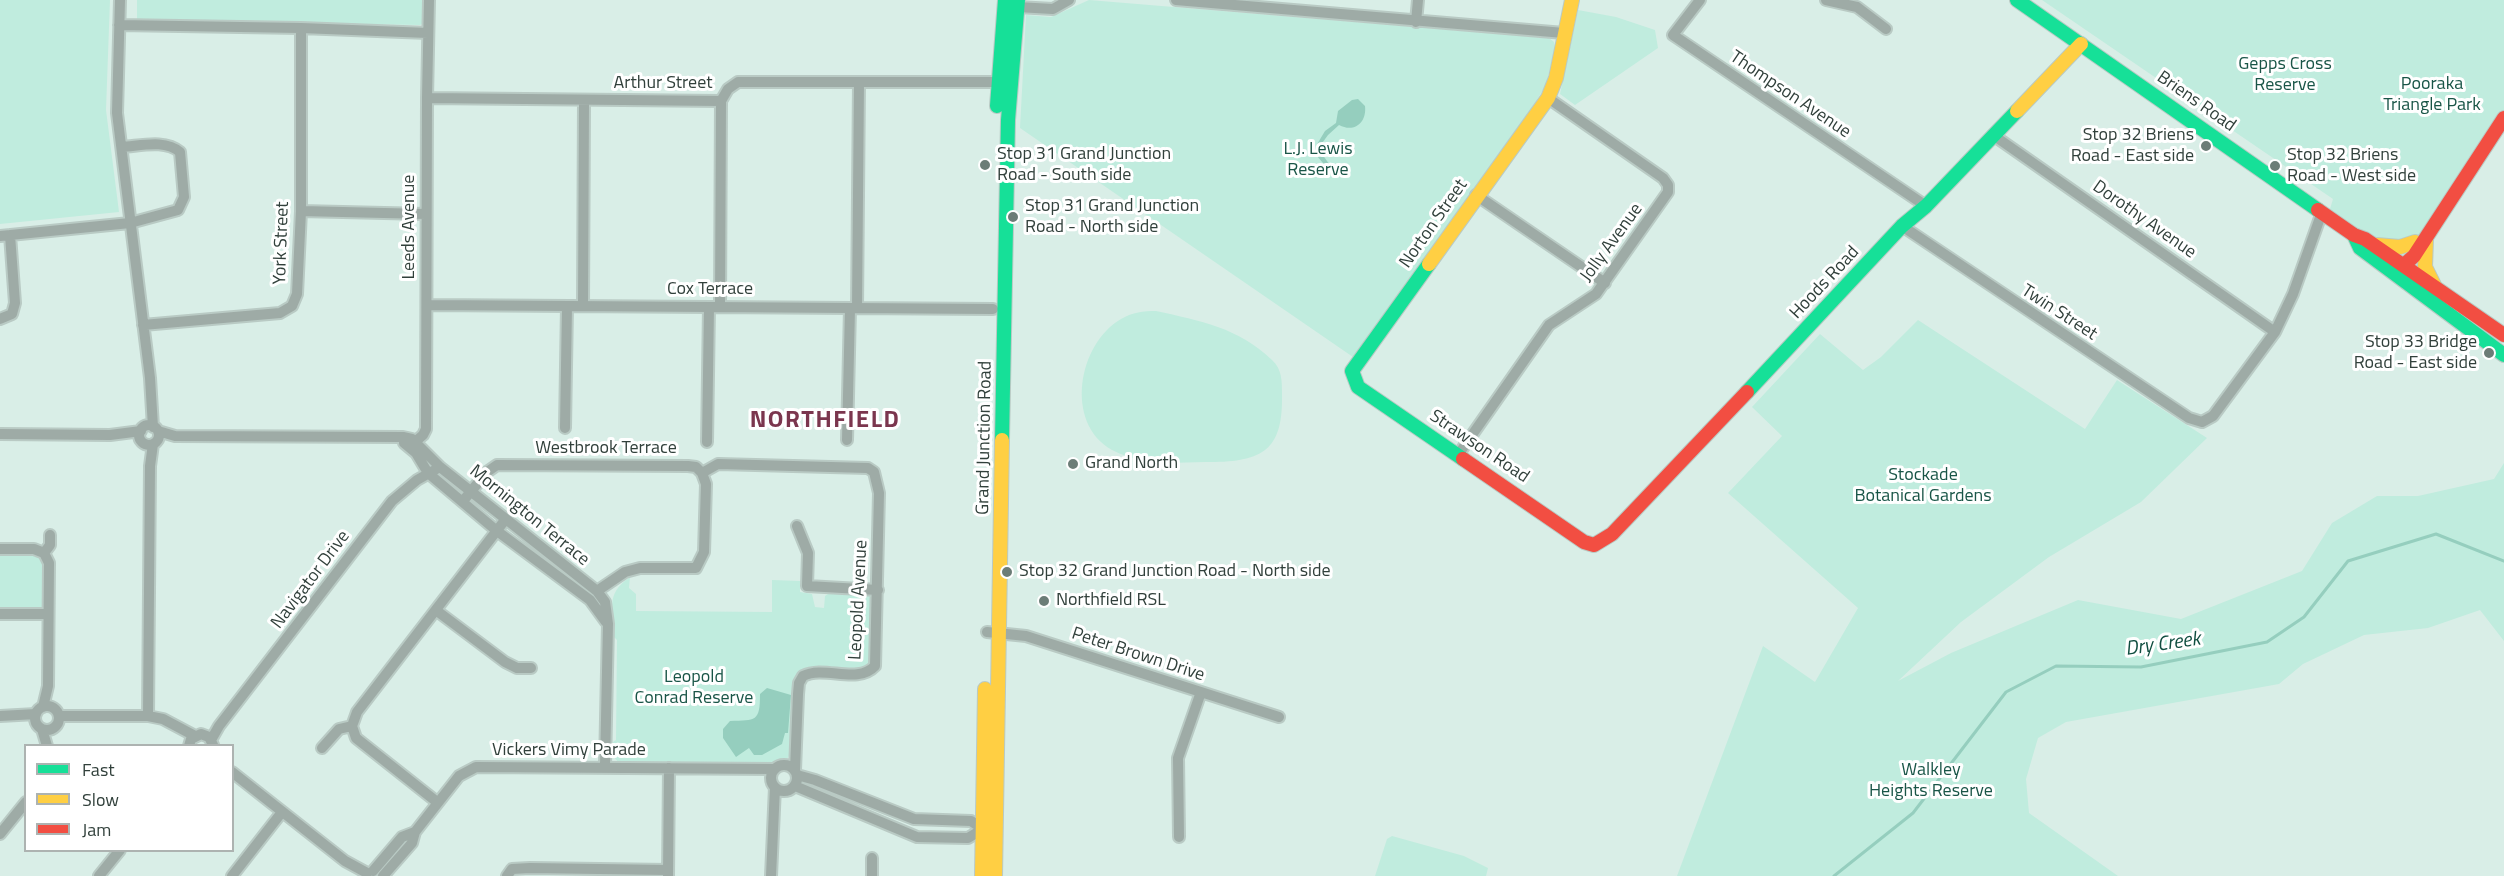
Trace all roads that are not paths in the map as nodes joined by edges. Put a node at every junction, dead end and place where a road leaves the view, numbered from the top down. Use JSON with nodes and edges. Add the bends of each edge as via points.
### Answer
{"nodes":[{"id":1,"x":429,"y":0,"type":"edge"},
{"id":2,"x":1069,"y":0,"type":"edge"},
{"id":3,"x":1176,"y":0,"type":"edge"},
{"id":4,"x":1418,"y":0,"type":"edge"},
{"id":5,"x":1572,"y":0,"type":"edge"},
{"id":6,"x":1700,"y":0,"type":"edge"},
{"id":7,"x":1826,"y":0,"type":"edge"},
{"id":8,"x":2017,"y":0,"type":"edge"},
{"id":9,"x":119,"y":1,"type":"edge"},
{"id":10,"x":1195,"y":1,"type":"edge"},
{"id":11,"x":1011,"y":3,"type":"edge"},
{"id":12,"x":1416,"y":22,"type":"junction"},
{"id":13,"x":119,"y":25,"type":"junction"},
{"id":14,"x":301,"y":28,"type":"junction"},
{"id":15,"x":1886,"y":29,"type":"dead end"},
{"id":16,"x":428,"y":33,"type":"junction"},
{"id":17,"x":1564,"y":33,"type":"junction"},
{"id":18,"x":2081,"y":44,"type":"junction"},
{"id":19,"x":859,"y":82,"type":"junction"},
{"id":20,"x":999,"y":82,"type":"junction"},
{"id":21,"x":1548,"y":98,"type":"junction"},
{"id":22,"x":427,"y":99,"type":"junction"},
{"id":23,"x":584,"y":101,"type":"junction"},
{"id":24,"x":721,"y":101,"type":"junction"},
{"id":25,"x":2504,"y":118,"type":"edge"},
{"id":26,"x":1994,"y":135,"type":"junction"},
{"id":27,"x":122,"y":147,"type":"junction"},
{"id":28,"x":1476,"y":195,"type":"junction"},
{"id":29,"x":1926,"y":206,"type":"junction"},
{"id":30,"x":301,"y":211,"type":"junction"},
{"id":31,"x":2322,"y":212,"type":"junction"},
{"id":32,"x":426,"y":214,"type":"junction"},
{"id":33,"x":130,"y":223,"type":"junction"},
{"id":34,"x":1902,"y":226,"type":"junction"},
{"id":35,"x":2354,"y":235,"type":"junction"},
{"id":36,"x":5,"y":236,"type":"edge"},
{"id":37,"x":2421,"y":240,"type":"junction"},
{"id":38,"x":2375,"y":245,"type":"junction"},
{"id":39,"x":2401,"y":270,"type":"junction"},
{"id":40,"x":1605,"y":283,"type":"junction"},
{"id":41,"x":2434,"y":286,"type":"junction"},
{"id":42,"x":428,"y":305,"type":"junction"},
{"id":43,"x":567,"y":306,"type":"junction"},
{"id":44,"x":583,"y":306,"type":"junction"},
{"id":45,"x":714,"y":307,"type":"junction"},
{"id":46,"x":853,"y":308,"type":"junction"},
{"id":47,"x":999,"y":309,"type":"junction"},
{"id":48,"x":0,"y":319,"type":"edge"},
{"id":49,"x":143,"y":325,"type":"junction"},
{"id":50,"x":2275,"y":332,"type":"junction"},
{"id":51,"x":2504,"y":335,"type":"edge"},
{"id":52,"x":2504,"y":355,"type":"edge"},
{"id":53,"x":1352,"y":371,"type":"joint"},
{"id":54,"x":565,"y":428,"type":"dead end"},
{"id":55,"x":0,"y":434,"type":"edge"},
{"id":56,"x":149,"y":436,"type":"junction"},
{"id":57,"x":847,"y":440,"type":"dead end"},
{"id":58,"x":707,"y":442,"type":"dead end"},
{"id":59,"x":412,"y":444,"type":"junction"},
{"id":60,"x":1458,"y":454,"type":"junction"},
{"id":61,"x":440,"y":467,"type":"junction"},
{"id":62,"x":428,"y":473,"type":"junction"},
{"id":63,"x":702,"y":473,"type":"junction"},
{"id":64,"x":471,"y":491,"type":"junction"},
{"id":65,"x":463,"y":501,"type":"junction"},
{"id":66,"x":505,"y":520,"type":"junction"},
{"id":67,"x":797,"y":526,"type":"dead end"},
{"id":68,"x":497,"y":531,"type":"junction"},
{"id":69,"x":50,"y":535,"type":"dead end"},
{"id":70,"x":1594,"y":545,"type":"joint"},
{"id":71,"x":0,"y":549,"type":"edge"},
{"id":72,"x":44,"y":553,"type":"junction"},
{"id":73,"x":878,"y":590,"type":"junction"},
{"id":74,"x":597,"y":591,"type":"junction"},
{"id":75,"x":436,"y":610,"type":"junction"},
{"id":76,"x":0,"y":614,"type":"edge"},
{"id":77,"x":48,"y":615,"type":"junction"},
{"id":78,"x":608,"y":624,"type":"junction"},
{"id":79,"x":993,"y":632,"type":"junction"},
{"id":80,"x":531,"y":668,"type":"dead end"},
{"id":81,"x":1201,"y":692,"type":"junction"},
{"id":82,"x":6,"y":716,"type":"edge"},
{"id":83,"x":148,"y":716,"type":"junction"},
{"id":84,"x":1279,"y":717,"type":"dead end"},
{"id":85,"x":47,"y":719,"type":"junction"},
{"id":86,"x":352,"y":726,"type":"junction"},
{"id":87,"x":200,"y":741,"type":"edge"},
{"id":88,"x":47,"y":744,"type":"edge"},
{"id":89,"x":795,"y":745,"type":"junction"},
{"id":90,"x":322,"y":748,"type":"dead end"},
{"id":91,"x":605,"y":766,"type":"junction"},
{"id":92,"x":669,"y":768,"type":"junction"},
{"id":93,"x":234,"y":774,"type":"edge"},
{"id":94,"x":776,"y":775,"type":"junction"},
{"id":95,"x":794,"y":780,"type":"junction"},
{"id":96,"x":437,"y":802,"type":"junction"},
{"id":97,"x":24,"y":804,"type":"edge"},
{"id":98,"x":774,"y":810,"type":"junction"},
{"id":99,"x":282,"y":813,"type":"junction"},
{"id":100,"x":989,"y":829,"type":"junction"},
{"id":101,"x":0,"y":834,"type":"edge"},
{"id":102,"x":1179,"y":837,"type":"dead end"},
{"id":103,"x":118,"y":852,"type":"edge"},
{"id":104,"x":872,"y":858,"type":"dead end"},
{"id":105,"x":668,"y":873,"type":"edge"},
{"id":106,"x":371,"y":875,"type":"edge"},
{"id":107,"x":99,"y":876,"type":"edge"},
{"id":108,"x":232,"y":876,"type":"edge"},
{"id":109,"x":507,"y":876,"type":"edge"},
{"id":110,"x":771,"y":876,"type":"edge"},
{"id":111,"x":872,"y":876,"type":"edge"},
{"id":112,"x":982,"y":876,"type":"edge"},
{"id":113,"x":994,"y":876,"type":"edge"}],
"edges":[{"from":1,"to":16,"type":"street","name":"Leeds Avenue"},
{"from":2,"to":11,"type":"street","via":[[1053,9]]},
{"from":3,"to":10,"type":"street"},
{"from":4,"to":12,"type":"street"},
{"from":5,"to":17,"type":"main road","name":"Norton Street"},
{"from":6,"to":29,"type":"street","name":"Thompson Avenue","via":[[1673,35]]},
{"from":7,"to":15,"type":"street","via":[[1857,7]]},
{"from":8,"to":18,"type":"main road","name":"Briens Road"},
{"from":9,"to":13,"type":"street"},
{"from":10,"to":12,"type":"street"},
{"from":11,"to":20,"type":"main road","name":"Grand Junction Road"},
{"from":11,"to":47,"type":"main road","name":"Grand Junction Road"},
{"from":12,"to":17,"type":"street"},
{"from":13,"to":14,"type":"street"},
{"from":13,"to":27,"type":"street","via":[[117,103]]},
{"from":14,"to":16,"type":"street"},
{"from":14,"to":30,"type":"street","name":"York Street"},
{"from":16,"to":22,"type":"street","name":"Leeds Avenue"},
{"from":17,"to":21,"type":"main road","name":"Norton Street"},
{"from":18,"to":26,"type":"main road","name":"Hoods Road"},
{"from":18,"to":31,"type":"main road","name":"Briens Road"},
{"from":19,"to":20,"type":"street","name":"Arthur Street"},
{"from":19,"to":24,"type":"street","name":"Arthur Street","via":[[738,82]]},
{"from":19,"to":46,"type":"street"},
{"from":20,"to":47,"type":"main road","name":"Grand Junction Road"},
{"from":21,"to":28,"type":"main road","name":"Norton Street"},
{"from":21,"to":40,"type":"street","name":"Jolly Avenue","via":[[1668,184],[1668,192]]},
{"from":22,"to":23,"type":"street","name":"Arthur Street"},
{"from":22,"to":32,"type":"street","name":"Leeds Avenue"},
{"from":23,"to":24,"type":"street","name":"Arthur Street"},
{"from":23,"to":44,"type":"street"},
{"from":24,"to":45,"type":"street"},
{"from":25,"to":37,"type":"main road"},
{"from":26,"to":29,"type":"main road","name":"Hoods Road"},
{"from":26,"to":50,"type":"street","name":"Dorothy Avenue"},
{"from":27,"to":33,"type":"street"},
{"from":27,"to":33,"type":"street","via":[[173,146],[180,152],[182,162],[184,197],[178,210]]},
{"from":28,"to":40,"type":"street"},
{"from":28,"to":53,"type":"main road","name":"Norton Street"},
{"from":29,"to":34,"type":"main road","name":"Hoods Road"},
{"from":30,"to":32,"type":"street"},
{"from":30,"to":49,"type":"street","name":"York Street","via":[[297,294],[292,306],[280,312]]},
{"from":31,"to":35,"type":"main road","name":"Briens Road"},
{"from":31,"to":50,"type":"street"},
{"from":32,"to":42,"type":"street","name":"Leeds Avenue"},
{"from":33,"to":36,"type":"street"},
{"from":33,"to":49,"type":"street"},
{"from":34,"to":50,"type":"street","name":"Twin Street","via":[[2195,421],[2213,416]]},
{"from":34,"to":70,"type":"main road","name":"Hoods Road","via":[[1612,534]]},
{"from":35,"to":38,"type":"main road","name":"Briens Road"},
{"from":35,"to":39,"type":"main road","name":"Briens Road","via":[[2360,248]]},
{"from":36,"to":48,"type":"street","via":[[15,303],[12,314]]},
{"from":37,"to":38,"type":"main road","via":[[2400,247]]},
{"from":37,"to":39,"type":"main road","via":[[2412,259]]},
{"from":37,"to":41,"type":"main road","via":[[2424,264]]},
{"from":38,"to":39,"type":"main road","name":"Briens Road"},
{"from":39,"to":41,"type":"main road"},
{"from":39,"to":52,"type":"main road"},
{"from":40,"to":60,"type":"street","name":"Jolly Avenue","via":[[1587,301],[1549,325]]},
{"from":41,"to":51,"type":"main road"},
{"from":42,"to":43,"type":"street","name":"Cox Terrace"},
{"from":42,"to":59,"type":"street","name":"Leeds Avenue","via":[[426,429]]},
{"from":43,"to":44,"type":"street","name":"Cox Terrace"},
{"from":43,"to":54,"type":"street"},
{"from":44,"to":45,"type":"street","name":"Cox Terrace"},
{"from":45,"to":46,"type":"street","name":"Cox Terrace"},
{"from":45,"to":58,"type":"street"},
{"from":46,"to":47,"type":"street","name":"Cox Terrace"},
{"from":46,"to":57,"type":"street"},
{"from":47,"to":79,"type":"main road","name":"Grand Junction Road"},
{"from":49,"to":56,"type":"street"},
{"from":53,"to":60,"type":"main road","name":"Strawson Road","via":[[1358,387]]},
{"from":55,"to":56,"type":"street"},
{"from":56,"to":59,"type":"street","via":[[386,438]]},
{"from":56,"to":83,"type":"street"},
{"from":59,"to":61,"type":"street","name":"Mornington Terrace"},
{"from":59,"to":62,"type":"street","name":"Mornington Terrace"},
{"from":60,"to":70,"type":"main road","name":"Strawson Road","via":[[1584,542]]},
{"from":61,"to":62,"type":"street","name":"Navigator Drive"},
{"from":61,"to":64,"type":"street","name":"Mornington Terrace"},
{"from":62,"to":65,"type":"street","name":"Mornington Terrace"},
{"from":62,"to":87,"type":"street","name":"Navigator Drive","via":[[392,501],[219,726]]},
{"from":63,"to":64,"type":"street","name":"Westbrook Terrace","via":[[688,466],[497,465]]},
{"from":63,"to":73,"type":"street","name":"Leopold Avenue","via":[[718,464],[868,468],[874,472],[879,493]]},
{"from":63,"to":74,"type":"street","via":[[706,484],[704,552],[696,568],[640,568],[625,572]]},
{"from":64,"to":65,"type":"street","name":"Westbrook Terrace"},
{"from":64,"to":66,"type":"street","name":"Mornington Terrace"},
{"from":65,"to":68,"type":"street","name":"Mornington Terrace"},
{"from":66,"to":68,"type":"street"},
{"from":66,"to":74,"type":"street","name":"Mornington Terrace"},
{"from":67,"to":73,"type":"street","via":[[808,553],[807,586]]},
{"from":68,"to":75,"type":"street"},
{"from":68,"to":78,"type":"street","name":"Mornington Terrace","via":[[590,600]]},
{"from":69,"to":72,"type":"street","via":[[50,545]]},
{"from":71,"to":72,"type":"street","via":[[34,549]]},
{"from":72,"to":77,"type":"street","via":[[49,563]]},
{"from":73,"to":89,"type":"street","name":"Leopold Avenue","via":[[875,666],[862,674],[817,672],[803,676],[799,683]]},
{"from":74,"to":78,"type":"street","name":"Mornington Terrace","via":[[605,602]]},
{"from":75,"to":80,"type":"street","via":[[505,662],[517,668]]},
{"from":75,"to":86,"type":"street","via":[[357,712]]},
{"from":76,"to":77,"type":"street"},
{"from":77,"to":85,"type":"street"},
{"from":78,"to":91,"type":"street","name":"Mornington Terrace"},
{"from":79,"to":81,"type":"street","name":"Peter Brown Drive","via":[[1026,636]]},
{"from":79,"to":100,"type":"main road","name":"Grand Junction Road"},
{"from":81,"to":84,"type":"street","name":"Peter Brown Drive"},
{"from":81,"to":102,"type":"street","via":[[1178,758]]},
{"from":82,"to":85,"type":"street"},
{"from":83,"to":85,"type":"street"},
{"from":83,"to":87,"type":"street"},
{"from":85,"to":88,"type":"street"},
{"from":86,"to":90,"type":"street","via":[[339,729]]},
{"from":86,"to":96,"type":"street","via":[[356,738]]},
{"from":89,"to":94,"type":"street","name":"Leopold Avenue"},
{"from":89,"to":95,"type":"street","name":"Leopold Avenue"},
{"from":91,"to":92,"type":"street","name":"Vickers Vimy Parade"},
{"from":91,"to":96,"type":"street","name":"Vickers Vimy Parade","via":[[476,767],[459,777]]},
{"from":92,"to":94,"type":"street","name":"Vickers Vimy Parade"},
{"from":92,"to":105,"type":"street"},
{"from":93,"to":99,"type":"street"},
{"from":94,"to":95,"type":"street","via":[[789,766]]},
{"from":94,"to":95,"type":"street","via":[[781,791]]},
{"from":94,"to":98,"type":"street"},
{"from":95,"to":98,"type":"street"},
{"from":95,"to":100,"type":"street","via":[[815,780],[914,819],[971,821]]},
{"from":95,"to":100,"type":"street","via":[[917,837],[968,838]]},
{"from":96,"to":106,"type":"street","name":"Vickers Vimy Parade","via":[[414,832],[402,837]]},
{"from":97,"to":101,"type":"street"},
{"from":98,"to":110,"type":"street"},
{"from":99,"to":106,"type":"street","via":[[345,861]]},
{"from":99,"to":108,"type":"street"},
{"from":100,"to":112,"type":"main road","name":"Grand Junction Road"},
{"from":100,"to":113,"type":"main road","name":"Grand Junction Road"},
{"from":103,"to":107,"type":"street"},
{"from":104,"to":111,"type":"street"},
{"from":105,"to":109,"type":"street","via":[[530,868],[512,869]]}]}
